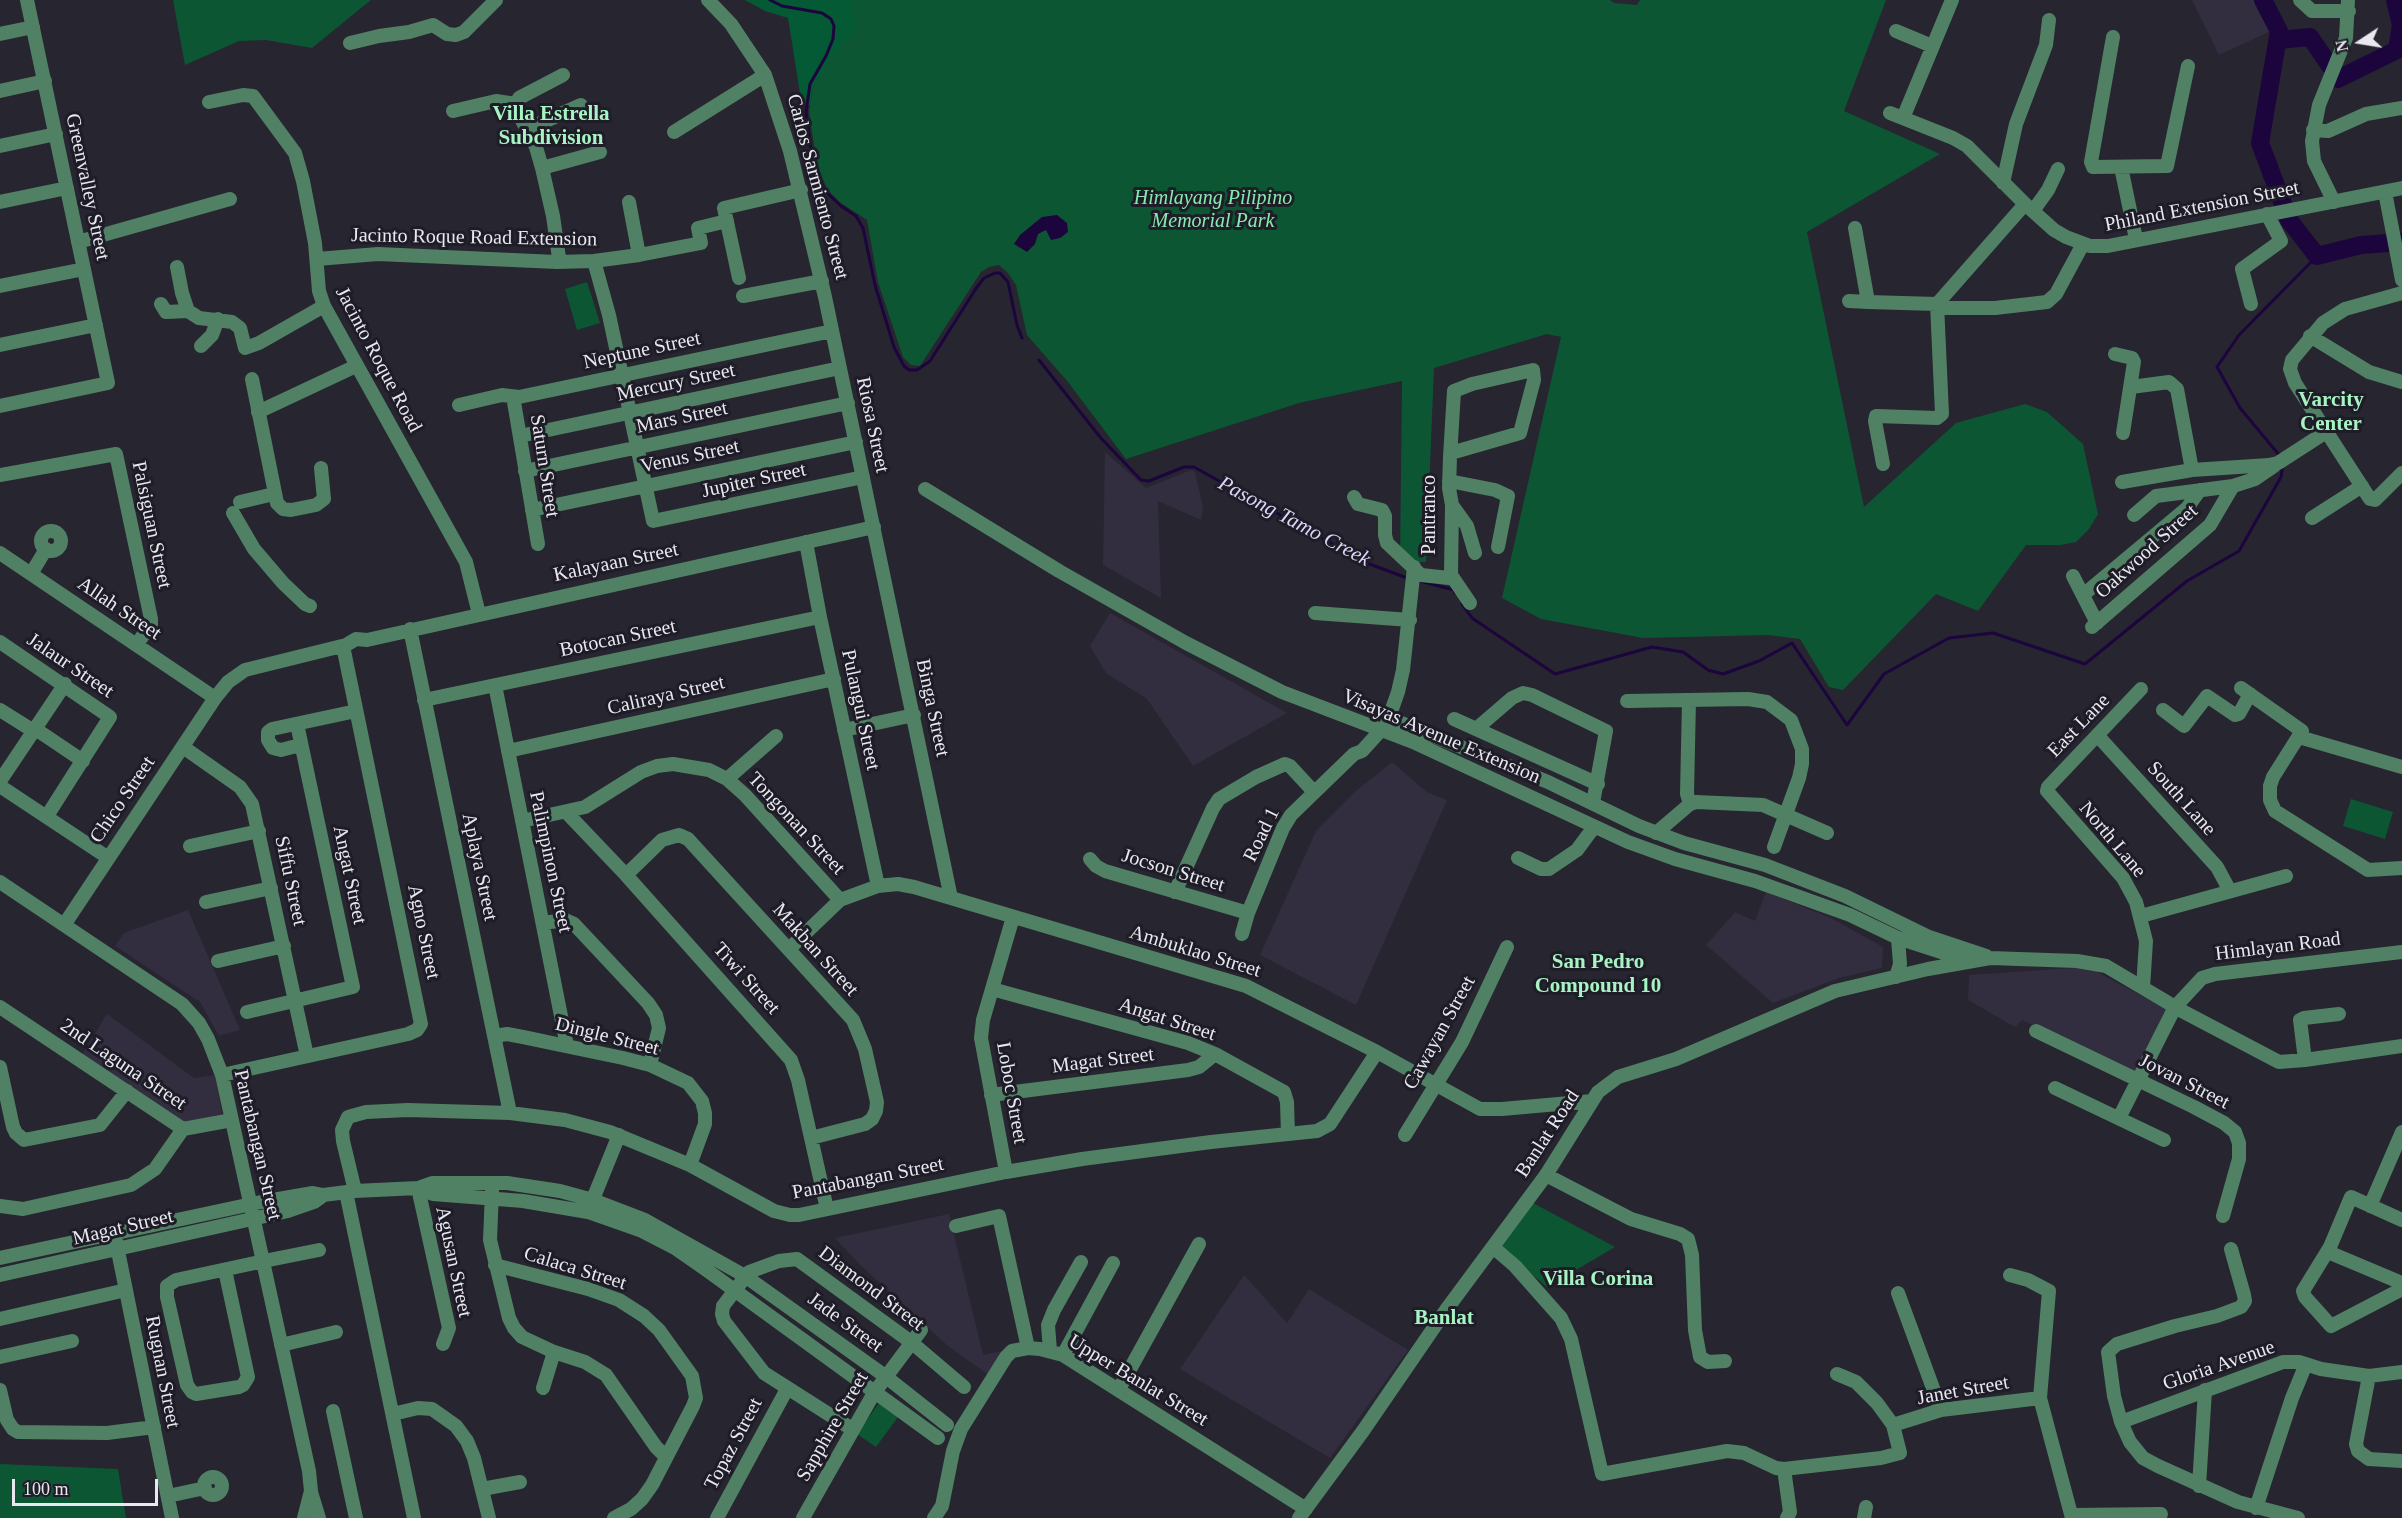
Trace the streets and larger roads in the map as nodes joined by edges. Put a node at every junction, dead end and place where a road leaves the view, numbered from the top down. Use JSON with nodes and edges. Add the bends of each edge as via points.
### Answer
{"nodes":[{"id":1,"x":27,"y":0,"type":"edge"},
{"id":2,"x":496,"y":0,"type":"edge"},
{"id":3,"x":708,"y":0,"type":"edge"},
{"id":4,"x":1952,"y":0,"type":"edge"},
{"id":5,"x":2300,"y":0,"type":"edge"},
{"id":6,"x":2348,"y":5,"type":"edge"},
{"id":7,"x":2049,"y":20,"type":"dead end"},
{"id":8,"x":33,"y":27,"type":"junction"},
{"id":9,"x":1896,"y":31,"type":"dead end"},
{"id":10,"x":0,"y":34,"type":"edge"},
{"id":11,"x":2113,"y":37,"type":"dead end"},
{"id":12,"x":350,"y":43,"type":"dead end"},
{"id":13,"x":1932,"y":46,"type":"junction"},
{"id":14,"x":2188,"y":66,"type":"dead end"},
{"id":15,"x":563,"y":75,"type":"dead end"},
{"id":16,"x":765,"y":75,"type":"junction"},
{"id":17,"x":45,"y":81,"type":"junction"},
{"id":18,"x":0,"y":91,"type":"edge"},
{"id":19,"x":209,"y":102,"type":"dead end"},
{"id":20,"x":516,"y":104,"type":"junction"},
{"id":21,"x":581,"y":105,"type":"dead end"},
{"id":22,"x":2402,"y":108,"type":"edge"},
{"id":23,"x":453,"y":111,"type":"dead end"},
{"id":24,"x":528,"y":129,"type":"junction"},
{"id":25,"x":2313,"y":130,"type":"junction"},
{"id":26,"x":674,"y":132,"type":"dead end"},
{"id":27,"x":56,"y":134,"type":"junction"},
{"id":28,"x":0,"y":146,"type":"edge"},
{"id":29,"x":600,"y":152,"type":"dead end"},
{"id":30,"x":2121,"y":167,"type":"junction"},
{"id":31,"x":542,"y":168,"type":"junction"},
{"id":32,"x":2058,"y":169,"type":"dead end"},
{"id":33,"x":2003,"y":183,"type":"junction"},
{"id":34,"x":67,"y":188,"type":"junction"},
{"id":35,"x":2402,"y":188,"type":"edge"},
{"id":36,"x":801,"y":190,"type":"junction"},
{"id":37,"x":2385,"y":192,"type":"junction"},
{"id":38,"x":230,"y":199,"type":"dead end"},
{"id":39,"x":0,"y":202,"type":"edge"},
{"id":40,"x":629,"y":202,"type":"dead end"},
{"id":41,"x":2334,"y":202,"type":"junction"},
{"id":42,"x":2029,"y":208,"type":"junction"},
{"id":43,"x":2267,"y":214,"type":"junction"},
{"id":44,"x":725,"y":215,"type":"junction"},
{"id":45,"x":1855,"y":228,"type":"dead end"},
{"id":46,"x":2136,"y":239,"type":"junction"},
{"id":47,"x":78,"y":242,"type":"junction"},
{"id":48,"x":2083,"y":244,"type":"junction"},
{"id":49,"x":639,"y":255,"type":"junction"},
{"id":50,"x":317,"y":259,"type":"junction"},
{"id":51,"x":594,"y":261,"type":"junction"},
{"id":52,"x":557,"y":262,"type":"junction"},
{"id":53,"x":177,"y":267,"type":"dead end"},
{"id":54,"x":84,"y":268,"type":"junction"},
{"id":55,"x":739,"y":278,"type":"dead end"},
{"id":56,"x":822,"y":280,"type":"junction"},
{"id":57,"x":2402,"y":280,"type":"edge"},
{"id":58,"x":0,"y":286,"type":"edge"},
{"id":59,"x":2402,"y":293,"type":"edge"},
{"id":60,"x":743,"y":296,"type":"dead end"},
{"id":61,"x":1849,"y":302,"type":"dead end"},
{"id":62,"x":1868,"y":302,"type":"junction"},
{"id":63,"x":161,"y":304,"type":"dead end"},
{"id":64,"x":2251,"y":304,"type":"dead end"},
{"id":65,"x":324,"y":306,"type":"junction"},
{"id":66,"x":1937,"y":306,"type":"junction"},
{"id":67,"x":188,"y":310,"type":"junction"},
{"id":68,"x":218,"y":319,"type":"junction"},
{"id":69,"x":96,"y":325,"type":"junction"},
{"id":70,"x":832,"y":331,"type":"junction"},
{"id":71,"x":2310,"y":336,"type":"junction"},
{"id":72,"x":0,"y":345,"type":"edge"},
{"id":73,"x":201,"y":346,"type":"dead end"},
{"id":74,"x":2115,"y":354,"type":"dead end"},
{"id":75,"x":356,"y":366,"type":"junction"},
{"id":76,"x":840,"y":368,"type":"junction"},
{"id":77,"x":622,"y":376,"type":"junction"},
{"id":78,"x":252,"y":379,"type":"dead end"},
{"id":79,"x":2402,"y":382,"type":"edge"},
{"id":80,"x":2131,"y":387,"type":"junction"},
{"id":81,"x":519,"y":397,"type":"junction"},
{"id":82,"x":848,"y":403,"type":"junction"},
{"id":83,"x":459,"y":405,"type":"dead end"},
{"id":84,"x":0,"y":406,"type":"edge"},
{"id":85,"x":258,"y":412,"type":"junction"},
{"id":86,"x":629,"y":413,"type":"junction"},
{"id":87,"x":2326,"y":432,"type":"junction"},
{"id":88,"x":2123,"y":433,"type":"dead end"},
{"id":89,"x":520,"y":436,"type":"junction"},
{"id":90,"x":856,"y":442,"type":"junction"},
{"id":91,"x":637,"y":448,"type":"junction"},
{"id":92,"x":1451,"y":453,"type":"junction"},
{"id":93,"x":2283,"y":459,"type":"junction"},
{"id":94,"x":1883,"y":464,"type":"dead end"},
{"id":95,"x":321,"y":468,"type":"dead end"},
{"id":96,"x":2192,"y":470,"type":"junction"},
{"id":97,"x":525,"y":471,"type":"junction"},
{"id":98,"x":2402,"y":473,"type":"edge"},
{"id":99,"x":0,"y":475,"type":"edge"},
{"id":100,"x":863,"y":477,"type":"junction"},
{"id":101,"x":1449,"y":481,"type":"junction"},
{"id":102,"x":2122,"y":482,"type":"dead end"},
{"id":103,"x":645,"y":486,"type":"junction"},
{"id":104,"x":2233,"y":486,"type":"junction"},
{"id":105,"x":2362,"y":486,"type":"junction"},
{"id":106,"x":925,"y":489,"type":"dead end"},
{"id":107,"x":2200,"y":490,"type":"junction"},
{"id":108,"x":274,"y":494,"type":"junction"},
{"id":109,"x":1354,"y":497,"type":"dead end"},
{"id":110,"x":1452,"y":505,"type":"junction"},
{"id":111,"x":532,"y":510,"type":"junction"},
{"id":112,"x":2134,"y":515,"type":"dead end"},
{"id":113,"x":2312,"y":518,"type":"dead end"},
{"id":114,"x":874,"y":527,"type":"junction"},
{"id":115,"x":806,"y":542,"type":"junction"},
{"id":116,"x":538,"y":544,"type":"dead end"},
{"id":117,"x":1498,"y":547,"type":"dead end"},
{"id":118,"x":46,"y":549,"type":"dead end"},
{"id":119,"x":0,"y":553,"type":"edge"},
{"id":120,"x":1475,"y":553,"type":"dead end"},
{"id":121,"x":31,"y":574,"type":"junction"},
{"id":122,"x":1451,"y":575,"type":"junction"},
{"id":123,"x":2073,"y":576,"type":"dead end"},
{"id":124,"x":1414,"y":577,"type":"junction"},
{"id":125,"x":2083,"y":596,"type":"junction"},
{"id":126,"x":1470,"y":603,"type":"dead end"},
{"id":127,"x":310,"y":606,"type":"dead end"},
{"id":128,"x":1315,"y":613,"type":"dead end"},
{"id":129,"x":479,"y":614,"type":"junction"},
{"id":130,"x":820,"y":617,"type":"junction"},
{"id":131,"x":1410,"y":620,"type":"junction"},
{"id":132,"x":410,"y":629,"type":"junction"},
{"id":133,"x":0,"y":642,"type":"edge"},
{"id":134,"x":137,"y":644,"type":"junction"},
{"id":135,"x":344,"y":645,"type":"junction"},
{"id":136,"x":834,"y":679,"type":"junction"},
{"id":137,"x":65,"y":684,"type":"junction"},
{"id":138,"x":495,"y":685,"type":"junction"},
{"id":139,"x":2141,"y":689,"type":"dead end"},
{"id":140,"x":215,"y":698,"type":"junction"},
{"id":141,"x":424,"y":700,"type":"junction"},
{"id":142,"x":1689,"y":700,"type":"junction"},
{"id":143,"x":1627,"y":701,"type":"dead end"},
{"id":144,"x":0,"y":710,"type":"edge"},
{"id":145,"x":2163,"y":710,"type":"dead end"},
{"id":146,"x":356,"y":711,"type":"junction"},
{"id":147,"x":914,"y":715,"type":"junction"},
{"id":148,"x":1454,"y":719,"type":"dead end"},
{"id":149,"x":297,"y":724,"type":"junction"},
{"id":150,"x":1382,"y":726,"type":"junction"},
{"id":151,"x":33,"y":729,"type":"junction"},
{"id":152,"x":1476,"y":729,"type":"junction"},
{"id":153,"x":844,"y":730,"type":"junction"},
{"id":154,"x":2300,"y":734,"type":"junction"},
{"id":155,"x":776,"y":736,"type":"dead end"},
{"id":156,"x":2098,"y":736,"type":"junction"},
{"id":157,"x":300,"y":745,"type":"junction"},
{"id":158,"x":183,"y":747,"type":"junction"},
{"id":159,"x":508,"y":751,"type":"junction"},
{"id":160,"x":83,"y":760,"type":"junction"},
{"id":161,"x":2402,"y":767,"type":"edge"},
{"id":162,"x":727,"y":779,"type":"junction"},
{"id":163,"x":0,"y":781,"type":"edge"},
{"id":164,"x":1548,"y":783,"type":"junction"},
{"id":165,"x":1598,"y":784,"type":"junction"},
{"id":166,"x":0,"y":786,"type":"edge"},
{"id":167,"x":2047,"y":791,"type":"joint"},
{"id":168,"x":1314,"y":792,"type":"junction"},
{"id":169,"x":1539,"y":799,"type":"junction"},
{"id":170,"x":1593,"y":803,"type":"junction"},
{"id":171,"x":1690,"y":804,"type":"junction"},
{"id":172,"x":566,"y":812,"type":"junction"},
{"id":173,"x":1786,"y":815,"type":"junction"},
{"id":174,"x":47,"y":816,"type":"junction"},
{"id":175,"x":522,"y":821,"type":"junction"},
{"id":176,"x":1594,"y":827,"type":"junction"},
{"id":177,"x":259,"y":831,"type":"junction"},
{"id":178,"x":1656,"y":833,"type":"junction"},
{"id":179,"x":1827,"y":833,"type":"dead end"},
{"id":180,"x":190,"y":846,"type":"dead end"},
{"id":181,"x":1774,"y":847,"type":"dead end"},
{"id":182,"x":107,"y":857,"type":"junction"},
{"id":183,"x":1518,"y":858,"type":"dead end"},
{"id":184,"x":1090,"y":859,"type":"dead end"},
{"id":185,"x":2402,"y":868,"type":"edge"},
{"id":186,"x":626,"y":875,"type":"junction"},
{"id":187,"x":2286,"y":876,"type":"dead end"},
{"id":188,"x":0,"y":882,"type":"edge"},
{"id":189,"x":878,"y":886,"type":"junction"},
{"id":190,"x":271,"y":888,"type":"junction"},
{"id":191,"x":2230,"y":891,"type":"junction"},
{"id":192,"x":1175,"y":892,"type":"junction"},
{"id":193,"x":951,"y":898,"type":"junction"},
{"id":194,"x":840,"y":900,"type":"junction"},
{"id":195,"x":206,"y":902,"type":"dead end"},
{"id":196,"x":1248,"y":913,"type":"junction"},
{"id":197,"x":2141,"y":916,"type":"junction"},
{"id":198,"x":1013,"y":917,"type":"junction"},
{"id":199,"x":543,"y":922,"type":"junction"},
{"id":200,"x":64,"y":925,"type":"junction"},
{"id":201,"x":1242,"y":934,"type":"dead end"},
{"id":202,"x":1898,"y":938,"type":"junction"},
{"id":203,"x":284,"y":946,"type":"junction"},
{"id":204,"x":1507,"y":947,"type":"dead end"},
{"id":205,"x":789,"y":949,"type":"junction"},
{"id":206,"x":2402,"y":952,"type":"edge"},
{"id":207,"x":1990,"y":958,"type":"junction"},
{"id":208,"x":218,"y":961,"type":"dead end"},
{"id":209,"x":1968,"y":961,"type":"junction"},
{"id":210,"x":1896,"y":977,"type":"junction"},
{"id":211,"x":2143,"y":988,"type":"junction"},
{"id":212,"x":992,"y":989,"type":"junction"},
{"id":213,"x":295,"y":1000,"type":"junction"},
{"id":214,"x":2175,"y":1007,"type":"junction"},
{"id":215,"x":2,"y":1012,"type":"edge"},
{"id":216,"x":247,"y":1012,"type":"dead end"},
{"id":217,"x":2339,"y":1014,"type":"dead end"},
{"id":218,"x":2036,"y":1031,"type":"dead end"},
{"id":219,"x":495,"y":1036,"type":"junction"},
{"id":220,"x":567,"y":1046,"type":"junction"},
{"id":221,"x":2402,"y":1046,"type":"edge"},
{"id":222,"x":1377,"y":1053,"type":"junction"},
{"id":223,"x":1215,"y":1054,"type":"junction"},
{"id":224,"x":307,"y":1056,"type":"junction"},
{"id":225,"x":2305,"y":1060,"type":"junction"},
{"id":226,"x":650,"y":1065,"type":"junction"},
{"id":227,"x":0,"y":1067,"type":"edge"},
{"id":228,"x":222,"y":1075,"type":"junction"},
{"id":229,"x":2138,"y":1080,"type":"junction"},
{"id":230,"x":1435,"y":1085,"type":"junction"},
{"id":231,"x":2055,"y":1088,"type":"dead end"},
{"id":232,"x":127,"y":1091,"type":"junction"},
{"id":233,"x":992,"y":1095,"type":"junction"},
{"id":234,"x":1592,"y":1101,"type":"junction"},
{"id":235,"x":510,"y":1113,"type":"junction"},
{"id":236,"x":2120,"y":1118,"type":"junction"},
{"id":237,"x":232,"y":1120,"type":"junction"},
{"id":238,"x":183,"y":1129,"type":"junction"},
{"id":239,"x":2402,"y":1132,"type":"edge"},
{"id":240,"x":1288,"y":1134,"type":"junction"},
{"id":241,"x":619,"y":1135,"type":"junction"},
{"id":242,"x":1405,"y":1135,"type":"dead end"},
{"id":243,"x":811,"y":1138,"type":"junction"},
{"id":244,"x":2164,"y":1140,"type":"dead end"},
{"id":245,"x":2399,"y":1148,"type":"edge"},
{"id":246,"x":690,"y":1165,"type":"junction"},
{"id":247,"x":1006,"y":1172,"type":"junction"},
{"id":248,"x":1546,"y":1175,"type":"junction"},
{"id":249,"x":493,"y":1183,"type":"junction"},
{"id":250,"x":418,"y":1188,"type":"junction"},
{"id":251,"x":351,"y":1191,"type":"junction"},
{"id":252,"x":492,"y":1198,"type":"junction"},
{"id":253,"x":0,"y":1206,"type":"edge"},
{"id":254,"x":590,"y":1206,"type":"junction"},
{"id":255,"x":2370,"y":1206,"type":"junction"},
{"id":256,"x":827,"y":1209,"type":"junction"},
{"id":257,"x":252,"y":1211,"type":"junction"},
{"id":258,"x":2223,"y":1216,"type":"dead end"},
{"id":259,"x":2402,"y":1220,"type":"edge"},
{"id":260,"x":956,"y":1226,"type":"dead end"},
{"id":261,"x":114,"y":1234,"type":"junction"},
{"id":262,"x":1199,"y":1244,"type":"dead end"},
{"id":263,"x":1493,"y":1247,"type":"junction"},
{"id":264,"x":2231,"y":1248,"type":"dead end"},
{"id":265,"x":118,"y":1250,"type":"junction"},
{"id":266,"x":318,"y":1250,"type":"dead end"},
{"id":267,"x":2328,"y":1252,"type":"junction"},
{"id":268,"x":0,"y":1258,"type":"edge"},
{"id":269,"x":264,"y":1261,"type":"junction"},
{"id":270,"x":1081,"y":1262,"type":"dead end"},
{"id":271,"x":1113,"y":1263,"type":"dead end"},
{"id":272,"x":495,"y":1265,"type":"junction"},
{"id":273,"x":712,"y":1265,"type":"junction"},
{"id":274,"x":225,"y":1270,"type":"junction"},
{"id":275,"x":0,"y":1275,"type":"edge"},
{"id":276,"x":2010,"y":1275,"type":"dead end"},
{"id":277,"x":745,"y":1276,"type":"junction"},
{"id":278,"x":2402,"y":1283,"type":"edge"},
{"id":279,"x":2402,"y":1289,"type":"edge"},
{"id":280,"x":126,"y":1290,"type":"junction"},
{"id":281,"x":734,"y":1290,"type":"junction"},
{"id":282,"x":1898,"y":1293,"type":"dead end"},
{"id":283,"x":0,"y":1319,"type":"edge"},
{"id":284,"x":921,"y":1330,"type":"dead end"},
{"id":285,"x":336,"y":1332,"type":"dead end"},
{"id":286,"x":72,"y":1341,"type":"dead end"},
{"id":287,"x":911,"y":1342,"type":"junction"},
{"id":288,"x":443,"y":1344,"type":"dead end"},
{"id":289,"x":282,"y":1345,"type":"junction"},
{"id":290,"x":1028,"y":1348,"type":"junction"},
{"id":291,"x":554,"y":1352,"type":"junction"},
{"id":292,"x":1056,"y":1353,"type":"junction"},
{"id":293,"x":0,"y":1357,"type":"edge"},
{"id":294,"x":1725,"y":1361,"type":"dead end"},
{"id":295,"x":2306,"y":1364,"type":"junction"},
{"id":296,"x":2402,"y":1372,"type":"edge"},
{"id":297,"x":1837,"y":1374,"type":"dead end"},
{"id":298,"x":885,"y":1376,"type":"junction"},
{"id":299,"x":2369,"y":1376,"type":"junction"},
{"id":300,"x":964,"y":1387,"type":"dead end"},
{"id":301,"x":543,"y":1388,"type":"dead end"},
{"id":302,"x":787,"y":1389,"type":"junction"},
{"id":303,"x":1119,"y":1389,"type":"junction"},
{"id":304,"x":0,"y":1390,"type":"edge"},
{"id":305,"x":2205,"y":1390,"type":"junction"},
{"id":306,"x":874,"y":1393,"type":"junction"},
{"id":307,"x":2040,"y":1398,"type":"junction"},
{"id":308,"x":1941,"y":1410,"type":"junction"},
{"id":309,"x":333,"y":1411,"type":"dead end"},
{"id":310,"x":393,"y":1414,"type":"junction"},
{"id":311,"x":2121,"y":1422,"type":"junction"},
{"id":312,"x":946,"y":1425,"type":"dead end"},
{"id":313,"x":1893,"y":1425,"type":"junction"},
{"id":314,"x":154,"y":1427,"type":"junction"},
{"id":315,"x":852,"y":1429,"type":"junction"},
{"id":316,"x":938,"y":1438,"type":"dead end"},
{"id":317,"x":666,"y":1457,"type":"junction"},
{"id":318,"x":2402,"y":1461,"type":"edge"},
{"id":319,"x":1784,"y":1468,"type":"junction"},
{"id":320,"x":520,"y":1482,"type":"dead end"},
{"id":321,"x":2199,"y":1486,"type":"junction"},
{"id":322,"x":205,"y":1488,"type":"dead end"},
{"id":323,"x":482,"y":1489,"type":"junction"},
{"id":324,"x":311,"y":1491,"type":"junction"},
{"id":325,"x":168,"y":1496,"type":"junction"},
{"id":326,"x":2256,"y":1508,"type":"junction"},
{"id":327,"x":1303,"y":1514,"type":"edge"},
{"id":328,"x":2161,"y":1514,"type":"dead end"},
{"id":329,"x":2072,"y":1516,"type":"edge"},
{"id":330,"x":172,"y":1518,"type":"edge"},
{"id":331,"x":304,"y":1518,"type":"edge"},
{"id":332,"x":319,"y":1518,"type":"edge"},
{"id":333,"x":356,"y":1518,"type":"edge"},
{"id":334,"x":414,"y":1518,"type":"edge"},
{"id":335,"x":489,"y":1518,"type":"edge"},
{"id":336,"x":614,"y":1518,"type":"edge"},
{"id":337,"x":717,"y":1518,"type":"edge"},
{"id":338,"x":803,"y":1518,"type":"edge"},
{"id":339,"x":934,"y":1518,"type":"edge"},
{"id":340,"x":1787,"y":1518,"type":"edge"},
{"id":341,"x":2298,"y":1518,"type":"edge"}],
"edges":[{"from":1,"to":8,"type":"street","name":"Greenvalley Street"},
{"from":2,"to":12,"type":"street","via":[[464,32],[456,35],[433,25]]},
{"from":3,"to":16,"type":"street","name":"Carlos Sarmiento Street","via":[[731,24]]},
{"from":4,"to":13,"type":"street"},
{"from":5,"to":6,"type":"street","via":[[2312,10]]},
{"from":6,"to":25,"type":"street","via":[[2346,38]]},
{"from":7,"to":33,"type":"street","via":[[2046,45],[2016,124]]},
{"from":8,"to":10,"type":"street"},
{"from":8,"to":17,"type":"street","name":"Greenvalley Street"},
{"from":9,"to":13,"type":"street"},
{"from":11,"to":30,"type":"street","via":[[2091,165]]},
{"from":13,"to":33,"type":"street","name":"Philand Extension Street","via":[[1897,115],[1966,146]]},
{"from":14,"to":30,"type":"street","via":[[2168,166]]},
{"from":15,"to":20,"type":"street","via":[[519,98]]},
{"from":16,"to":26,"type":"street"},
{"from":16,"to":36,"type":"street","name":"Carlos Sarmiento Street"},
{"from":17,"to":18,"type":"street"},
{"from":17,"to":27,"type":"street","name":"Greenvalley Street"},
{"from":19,"to":50,"type":"street","name":"Jacinto Roque Road","via":[[253,96],[290,145],[299,163]]},
{"from":20,"to":23,"type":"street","via":[[496,101]]},
{"from":20,"to":24,"type":"street"},
{"from":21,"to":24,"type":"street"},
{"from":22,"to":25,"type":"street","via":[[2373,112],[2328,131]]},
{"from":24,"to":31,"type":"street"},
{"from":25,"to":41,"type":"street","via":[[2314,160]]},
{"from":27,"to":28,"type":"street"},
{"from":27,"to":34,"type":"street","name":"Greenvalley Street"},
{"from":29,"to":31,"type":"street"},
{"from":30,"to":46,"type":"street"},
{"from":31,"to":52,"type":"street","via":[[553,216]]},
{"from":32,"to":42,"type":"street","via":[[2048,190]]},
{"from":33,"to":42,"type":"street","name":"Philand Extension Street"},
{"from":34,"to":39,"type":"street"},
{"from":34,"to":47,"type":"street","name":"Greenvalley Street"},
{"from":35,"to":37,"type":"street","name":"Philand Extension Street"},
{"from":36,"to":44,"type":"street"},
{"from":36,"to":56,"type":"street","name":"Carlos Sarmiento Street"},
{"from":37,"to":41,"type":"street","name":"Philand Extension Street"},
{"from":37,"to":57,"type":"street"},
{"from":38,"to":47,"type":"street"},
{"from":40,"to":49,"type":"street"},
{"from":41,"to":43,"type":"street","name":"Philand Extension Street"},
{"from":42,"to":48,"type":"street","name":"Philand Extension Street","via":[[2066,237]]},
{"from":42,"to":66,"type":"street"},
{"from":43,"to":46,"type":"street","name":"Philand Extension Street"},
{"from":43,"to":64,"type":"street","via":[[2281,241],[2242,269]]},
{"from":44,"to":49,"type":"street","name":"Jacinto Roque Road Extension","via":[[698,228],[701,243]]},
{"from":44,"to":55,"type":"street"},
{"from":45,"to":62,"type":"street"},
{"from":46,"to":48,"type":"street","name":"Philand Extension Street","via":[[2108,246]]},
{"from":47,"to":54,"type":"street","name":"Greenvalley Street"},
{"from":48,"to":66,"type":"street","via":[[2056,294],[2047,302],[1995,308]]},
{"from":49,"to":51,"type":"street","name":"Jacinto Roque Road Extension"},
{"from":50,"to":52,"type":"street","name":"Jacinto Roque Road Extension","via":[[378,254]]},
{"from":50,"to":65,"type":"street","name":"Jacinto Roque Road"},
{"from":51,"to":52,"type":"street","name":"Jacinto Roque Road Extension"},
{"from":51,"to":77,"type":"street"},
{"from":53,"to":67,"type":"street"},
{"from":54,"to":58,"type":"street"},
{"from":54,"to":69,"type":"street","name":"Greenvalley Street"},
{"from":56,"to":60,"type":"street"},
{"from":56,"to":70,"type":"street","name":"Carlos Sarmiento Street"},
{"from":59,"to":71,"type":"street","via":[[2345,309]]},
{"from":61,"to":62,"type":"street"},
{"from":62,"to":66,"type":"street"},
{"from":63,"to":67,"type":"street","via":[[166,312]]},
{"from":65,"to":68,"type":"street","via":[[245,348],[240,328]]},
{"from":65,"to":75,"type":"street","name":"Jacinto Roque Road"},
{"from":66,"to":94,"type":"street","via":[[1942,414],[1937,418],[1876,416]]},
{"from":67,"to":68,"type":"street","via":[[199,318]]},
{"from":68,"to":73,"type":"street"},
{"from":69,"to":72,"type":"street"},
{"from":69,"to":84,"type":"street","name":"Greenvalley Street","via":[[108,382]]},
{"from":70,"to":76,"type":"street","name":"Riosa Street"},
{"from":70,"to":77,"type":"street","name":"Neptune Street"},
{"from":71,"to":79,"type":"street","via":[[2369,372]]},
{"from":71,"to":87,"type":"street","via":[[2290,369]]},
{"from":74,"to":80,"type":"street","via":[[2133,359]]},
{"from":75,"to":85,"type":"street"},
{"from":75,"to":129,"type":"street","name":"Jacinto Roque Road","via":[[468,565]]},
{"from":76,"to":82,"type":"street","name":"Riosa Street"},
{"from":76,"to":86,"type":"street","name":"Mercury Street"},
{"from":77,"to":81,"type":"street","name":"Neptune Street"},
{"from":77,"to":86,"type":"street"},
{"from":78,"to":85,"type":"street"},
{"from":80,"to":88,"type":"street"},
{"from":80,"to":96,"type":"street","via":[[2169,382],[2177,389]]},
{"from":81,"to":83,"type":"street","name":"Neptune Street","via":[[502,395]]},
{"from":81,"to":89,"type":"street","name":"Saturn Street","via":[[514,402]]},
{"from":82,"to":90,"type":"street","name":"Riosa Street"},
{"from":82,"to":91,"type":"street","name":"Mars Street"},
{"from":85,"to":108,"type":"street"},
{"from":86,"to":89,"type":"street","name":"Mercury Street"},
{"from":86,"to":91,"type":"street"},
{"from":87,"to":93,"type":"street"},
{"from":87,"to":105,"type":"street"},
{"from":89,"to":97,"type":"street","name":"Saturn Street"},
{"from":90,"to":100,"type":"street","name":"Riosa Street"},
{"from":90,"to":103,"type":"street","name":"Venus Street"},
{"from":91,"to":97,"type":"street","name":"Mars Street"},
{"from":91,"to":103,"type":"street"},
{"from":92,"to":92,"type":"street","name":"Pantranco","via":[[1454,391],[1533,370],[1534,380],[1520,433]]},
{"from":92,"to":101,"type":"street","name":"Pantranco"},
{"from":93,"to":96,"type":"street","via":[[2248,468]]},
{"from":93,"to":104,"type":"street","via":[[2255,479]]},
{"from":95,"to":108,"type":"street","via":[[324,499],[316,505],[283,509]]},
{"from":96,"to":102,"type":"street"},
{"from":97,"to":111,"type":"street","name":"Saturn Street"},
{"from":98,"to":105,"type":"street","via":[[2375,500]]},
{"from":99,"to":134,"type":"street","name":"Palsiguan Street","via":[[116,454],[152,619]]},
{"from":100,"to":103,"type":"street","name":"Jupiter Street","via":[[653,521]]},
{"from":100,"to":114,"type":"street","name":"Riosa Street"},
{"from":101,"to":110,"type":"street","name":"Pantranco"},
{"from":101,"to":117,"type":"street","via":[[1508,496]]},
{"from":103,"to":111,"type":"street","name":"Venus Street"},
{"from":104,"to":107,"type":"street"},
{"from":104,"to":125,"type":"street","name":"Oakwood Street","via":[[2210,525],[2095,625]]},
{"from":105,"to":113,"type":"street"},
{"from":106,"to":150,"type":"street","name":"Visayas Avenue Extension","via":[[1198,650],[1282,692]]},
{"from":107,"to":112,"type":"street","via":[[2156,496]]},
{"from":107,"to":125,"type":"street","via":[[2187,508]]},
{"from":108,"to":127,"type":"street","via":[[236,507],[254,549],[283,583]]},
{"from":109,"to":124,"type":"street","name":"Pantranco","via":[[1358,504],[1382,510],[1387,543]]},
{"from":110,"to":120,"type":"street","via":[[1467,526]]},
{"from":110,"to":122,"type":"street","name":"Pantranco"},
{"from":111,"to":116,"type":"street","name":"Saturn Street"},
{"from":114,"to":115,"type":"street","name":"Kalayaan Street"},
{"from":114,"to":147,"type":"street","name":"Binga Street"},
{"from":115,"to":129,"type":"street","name":"Kalayaan Street"},
{"from":115,"to":130,"type":"street","name":"Pulangui Street"},
{"from":118,"to":121,"type":"street"},
{"from":119,"to":121,"type":"street","name":"Allah Street"},
{"from":121,"to":134,"type":"street","name":"Allah Street"},
{"from":122,"to":124,"type":"street","name":"Pantranco","via":[[1446,579]]},
{"from":122,"to":126,"type":"street"},
{"from":123,"to":125,"type":"street"},
{"from":124,"to":131,"type":"street"},
{"from":128,"to":131,"type":"street"},
{"from":129,"to":132,"type":"street","name":"Kalayaan Street"},
{"from":130,"to":136,"type":"street","name":"Pulangui Street"},
{"from":130,"to":138,"type":"street","name":"Botocan Street"},
{"from":131,"to":150,"type":"street","via":[[1403,670]]},
{"from":132,"to":135,"type":"street","name":"Kalayaan Street","via":[[356,639]]},
{"from":132,"to":141,"type":"street","name":"Aplaya Street"},
{"from":133,"to":137,"type":"street","name":"Jalaur Street"},
{"from":134,"to":140,"type":"street","name":"Allah Street"},
{"from":135,"to":140,"type":"street","name":"Kalayaan Street","via":[[245,670]]},
{"from":135,"to":146,"type":"street","name":"Agno Street"},
{"from":136,"to":153,"type":"street","name":"Pulangui Street"},
{"from":136,"to":159,"type":"street","name":"Caliraya Street"},
{"from":137,"to":151,"type":"street"},
{"from":137,"to":160,"type":"street","name":"Jalaur Street","via":[[110,717]]},
{"from":138,"to":141,"type":"street","name":"Botocan Street"},
{"from":138,"to":159,"type":"street","name":"Palimpinon Street"},
{"from":139,"to":156,"type":"street","name":"East Lane"},
{"from":140,"to":158,"type":"street","name":"Chico Street"},
{"from":141,"to":219,"type":"street","name":"Aplaya Street"},
{"from":142,"to":143,"type":"street"},
{"from":142,"to":171,"type":"street"},
{"from":142,"to":173,"type":"street","via":[[1767,702],[1791,720],[1802,757]]},
{"from":144,"to":151,"type":"street"},
{"from":145,"to":154,"type":"street","via":[[2184,726],[2207,696],[2235,715],[2239,714],[2245,691]]},
{"from":146,"to":149,"type":"street"},
{"from":146,"to":224,"type":"street","name":"Agno Street","via":[[421,1024],[408,1034]]},
{"from":147,"to":153,"type":"street"},
{"from":147,"to":193,"type":"street","name":"Binga Street"},
{"from":148,"to":152,"type":"street"},
{"from":149,"to":157,"type":"street","name":"Angat Street"},
{"from":149,"to":157,"type":"street","via":[[272,729],[268,740],[276,749]]},
{"from":150,"to":164,"type":"street","name":"Visayas Avenue Extension"},
{"from":150,"to":168,"type":"street","name":"Road 1","via":[[1362,751]]},
{"from":150,"to":169,"type":"street","name":"Visayas Avenue Extension"},
{"from":151,"to":160,"type":"street"},
{"from":151,"to":163,"type":"street"},
{"from":152,"to":165,"type":"street"},
{"from":152,"to":165,"type":"street","via":[[1512,698],[1532,694],[1606,731]]},
{"from":153,"to":189,"type":"street","name":"Pulangui Street"},
{"from":154,"to":161,"type":"street"},
{"from":154,"to":185,"type":"street","via":[[2270,786],[2275,811],[2368,870]]},
{"from":155,"to":162,"type":"street"},
{"from":156,"to":167,"type":"street","name":"East Lane"},
{"from":156,"to":191,"type":"street","name":"South Lane","via":[[2217,867]]},
{"from":157,"to":213,"type":"street","name":"Angat Street","via":[[353,987]]},
{"from":158,"to":177,"type":"street","name":"Siffu Street","via":[[244,792],[252,804]]},
{"from":158,"to":182,"type":"street","name":"Chico Street"},
{"from":159,"to":175,"type":"street","name":"Palimpinon Street"},
{"from":160,"to":174,"type":"street","name":"Jalaur Street"},
{"from":162,"to":172,"type":"street","name":"Tongonan Street","via":[[691,766],[657,766],[592,803]]},
{"from":162,"to":194,"type":"street","name":"Tongonan Street"},
{"from":164,"to":169,"type":"street"},
{"from":164,"to":170,"type":"street","name":"Visayas Avenue Extension"},
{"from":165,"to":170,"type":"street"},
{"from":166,"to":174,"type":"street"},
{"from":167,"to":197,"type":"street","name":"North Lane","via":[[2123,878]]},
{"from":168,"to":192,"type":"street","via":[[1285,764],[1219,799]]},
{"from":168,"to":196,"type":"street","name":"Road 1","via":[[1287,822]]},
{"from":169,"to":176,"type":"street","name":"Visayas Avenue Extension"},
{"from":170,"to":178,"type":"street","name":"Visayas Avenue Extension"},
{"from":171,"to":173,"type":"street","via":[[1755,803]]},
{"from":171,"to":178,"type":"street"},
{"from":172,"to":175,"type":"street","name":"Tongonan Street"},
{"from":172,"to":186,"type":"street","name":"Tiwi Street"},
{"from":173,"to":179,"type":"street"},
{"from":173,"to":181,"type":"street"},
{"from":174,"to":182,"type":"street"},
{"from":175,"to":199,"type":"street","name":"Palimpinon Street"},
{"from":176,"to":183,"type":"street","via":[[1577,850],[1549,868],[1541,869]]},
{"from":176,"to":202,"type":"street","name":"Visayas Avenue Extension","via":[[1675,859],[1755,881],[1850,915]]},
{"from":177,"to":180,"type":"street"},
{"from":177,"to":190,"type":"street","name":"Siffu Street"},
{"from":178,"to":207,"type":"street","name":"Visayas Avenue Extension","via":[[1766,866],[1845,896],[1929,937]]},
{"from":182,"to":200,"type":"street","name":"Chico Street"},
{"from":184,"to":192,"type":"street","name":"Jocson Street","via":[[1105,871]]},
{"from":186,"to":205,"type":"street","name":"Makban Street","via":[[662,840],[679,835]]},
{"from":186,"to":243,"type":"street","name":"Tiwi Street","via":[[791,1060]]},
{"from":187,"to":191,"type":"street"},
{"from":188,"to":200,"type":"street","name":"Pantabangan Street"},
{"from":189,"to":193,"type":"street","name":"Ambuklao Street","via":[[898,884]]},
{"from":189,"to":194,"type":"street","name":"Ambuklao Street"},
{"from":190,"to":195,"type":"street"},
{"from":190,"to":203,"type":"street","name":"Siffu Street"},
{"from":191,"to":197,"type":"street"},
{"from":192,"to":196,"type":"street","name":"Jocson Street"},
{"from":193,"to":198,"type":"street","name":"Ambuklao Street"},
{"from":194,"to":205,"type":"street","name":"Ambuklao Street"},
{"from":196,"to":201,"type":"street","name":"Road 1"},
{"from":197,"to":211,"type":"street","name":"North Lane","via":[[2147,954]]},
{"from":198,"to":212,"type":"street","name":"Loboc Street"},
{"from":198,"to":222,"type":"street","name":"Ambuklao Street","via":[[1246,986]]},
{"from":199,"to":220,"type":"street","name":"Palimpinon Street"},
{"from":199,"to":226,"type":"street","via":[[565,920],[574,924],[648,1003],[659,1028]]},
{"from":200,"to":228,"type":"street","name":"Pantabangan Street","via":[[192,1013],[208,1039]]},
{"from":202,"to":209,"type":"street","name":"Visayas Avenue Extension"},
{"from":202,"to":210,"type":"street","via":[[1900,964]]},
{"from":203,"to":208,"type":"street"},
{"from":203,"to":213,"type":"street","name":"Siffu Street"},
{"from":204,"to":230,"type":"street","name":"Cawayan Street","via":[[1469,1029]]},
{"from":205,"to":243,"type":"street","name":"Makban Street","via":[[853,1020],[865,1049],[877,1102],[876,1112],[865,1124]]},
{"from":206,"to":214,"type":"street","name":"Himlayan Road","via":[[2209,975],[2197,981]]},
{"from":207,"to":209,"type":"street"},
{"from":207,"to":211,"type":"street","via":[[2092,962]]},
{"from":209,"to":210,"type":"street","name":"Banlat Road"},
{"from":210,"to":234,"type":"street","name":"Banlat Road","via":[[1826,994],[1676,1059],[1626,1073],[1602,1088]]},
{"from":211,"to":214,"type":"street"},
{"from":212,"to":223,"type":"street","name":"Angat Street","via":[[1188,1043]]},
{"from":212,"to":233,"type":"street","name":"Loboc Street","via":[[981,1038]]},
{"from":213,"to":216,"type":"street","name":"Angat Street"},
{"from":213,"to":224,"type":"street","name":"Siffu Street"},
{"from":214,"to":225,"type":"street","via":[[2271,1059]]},
{"from":214,"to":229,"type":"street","name":"Himlayan Road"},
{"from":215,"to":232,"type":"street","name":"2nd Laguna Street"},
{"from":217,"to":225,"type":"street","via":[[2300,1020]]},
{"from":218,"to":229,"type":"street","name":"Jovan Street"},
{"from":219,"to":220,"type":"street","name":"Dingle Street","via":[[507,1034]]},
{"from":219,"to":235,"type":"street","name":"Aplaya Street"},
{"from":220,"to":226,"type":"street","name":"Dingle Street"},
{"from":221,"to":225,"type":"street"},
{"from":222,"to":230,"type":"street","name":"Ambuklao Street"},
{"from":222,"to":240,"type":"street","name":"Pantabangan Street","via":[[1329,1124],[1317,1131]]},
{"from":223,"to":233,"type":"street","name":"Magat Street","via":[[1199,1067],[1188,1070]]},
{"from":223,"to":240,"type":"street","name":"Angat Street","via":[[1284,1092]]},
{"from":224,"to":228,"type":"street","name":"Agno Street"},
{"from":226,"to":246,"type":"street","name":"Dingle Street","via":[[688,1083],[702,1101],[705,1124]]},
{"from":227,"to":232,"type":"street","via":[[13,1127],[24,1140],[100,1125]]},
{"from":228,"to":237,"type":"street","name":"Pantabangan Street"},
{"from":229,"to":236,"type":"street","name":"Himlayan Road"},
{"from":229,"to":258,"type":"street","name":"Jovan Street","via":[[2235,1132],[2239,1159]]},
{"from":230,"to":234,"type":"street","name":"Ambuklao Street","via":[[1480,1109]]},
{"from":230,"to":242,"type":"street","name":"Cawayan Street"},
{"from":231,"to":236,"type":"street"},
{"from":232,"to":238,"type":"street","name":"2nd Laguna Street"},
{"from":233,"to":247,"type":"street","name":"Loboc Street"},
{"from":234,"to":248,"type":"street","name":"Banlat Road"},
{"from":235,"to":241,"type":"street","name":"Pantabangan Street","via":[[565,1120]]},
{"from":235,"to":251,"type":"street","name":"Pantabangan Street","via":[[408,1110],[366,1112],[348,1118],[342,1130]]},
{"from":236,"to":244,"type":"street"},
{"from":237,"to":238,"type":"street","name":"2nd Laguna Street"},
{"from":237,"to":257,"type":"street","name":"Pantabangan Street"},
{"from":238,"to":253,"type":"street","via":[[155,1169],[138,1182],[23,1209]]},
{"from":239,"to":245,"type":"street"},
{"from":240,"to":247,"type":"street","name":"Pantabangan Street"},
{"from":241,"to":246,"type":"street","name":"Pantabangan Street"},
{"from":241,"to":254,"type":"street"},
{"from":243,"to":256,"type":"street","name":"Tiwi Street"},
{"from":245,"to":255,"type":"street"},
{"from":246,"to":256,"type":"street","name":"Pantabangan Street","via":[[782,1214]]},
{"from":247,"to":256,"type":"street","name":"Pantabangan Street"},
{"from":248,"to":263,"type":"street","name":"Banlat Road"},
{"from":248,"to":294,"type":"street","via":[[1631,1219],[1688,1239],[1700,1357],[1708,1362]]},
{"from":249,"to":250,"type":"street","via":[[432,1182]]},
{"from":249,"to":252,"type":"street"},
{"from":249,"to":254,"type":"street","via":[[526,1185]]},
{"from":250,"to":251,"type":"street"},
{"from":250,"to":252,"type":"street","via":[[433,1194]]},
{"from":250,"to":288,"type":"street","name":"Agusan Street","via":[[449,1328]]},
{"from":251,"to":257,"type":"street","via":[[290,1196]]},
{"from":251,"to":310,"type":"street"},
{"from":252,"to":254,"type":"street"},
{"from":252,"to":272,"type":"street","via":[[490,1240]]},
{"from":254,"to":273,"type":"street","via":[[645,1220]]},
{"from":255,"to":259,"type":"street"},
{"from":255,"to":267,"type":"street","via":[[2351,1197]]},
{"from":257,"to":261,"type":"street","name":"Magat Street"},
{"from":257,"to":265,"type":"street","name":"Magat Street"},
{"from":257,"to":269,"type":"street","name":"Pantabangan Street"},
{"from":260,"to":290,"type":"street","via":[[999,1216]]},
{"from":261,"to":265,"type":"street","name":"Rugnan Street"},
{"from":261,"to":268,"type":"street","name":"Magat Street"},
{"from":262,"to":303,"type":"street"},
{"from":263,"to":319,"type":"street","via":[[1561,1318],[1571,1339],[1602,1474],[1727,1452]]},
{"from":263,"to":327,"type":"street","name":"Banlat Road"},
{"from":264,"to":311,"type":"street","via":[[2244,1295],[2241,1307],[2117,1344],[2108,1352]]},
{"from":265,"to":275,"type":"street","name":"Magat Street"},
{"from":265,"to":280,"type":"street","name":"Rugnan Street"},
{"from":266,"to":269,"type":"street"},
{"from":267,"to":278,"type":"street"},
{"from":267,"to":279,"type":"street","via":[[2303,1291],[2328,1324],[2334,1325]]},
{"from":269,"to":274,"type":"street"},
{"from":269,"to":289,"type":"street","name":"Pantabangan Street"},
{"from":270,"to":292,"type":"street","via":[[1048,1325]]},
{"from":271,"to":292,"type":"street"},
{"from":272,"to":291,"type":"street","via":[[514,1328],[522,1337]]},
{"from":272,"to":317,"type":"street","name":"Calaca Street","via":[[619,1300],[659,1330],[692,1376],[696,1398]]},
{"from":273,"to":277,"type":"street","name":"Jade Street"},
{"from":273,"to":281,"type":"street","name":"Jade Street"},
{"from":274,"to":274,"type":"street","via":[[176,1280],[167,1286],[187,1385],[196,1394],[239,1387],[248,1377]]},
{"from":276,"to":307,"type":"street","via":[[2049,1291]]},
{"from":277,"to":281,"type":"street"},
{"from":277,"to":287,"type":"street","name":"Diamond Street","via":[[760,1267],[797,1259]]},
{"from":277,"to":298,"type":"street","name":"Jade Street"},
{"from":280,"to":283,"type":"street"},
{"from":280,"to":314,"type":"street","name":"Rugnan Street"},
{"from":281,"to":302,"type":"street","via":[[722,1310],[724,1321],[758,1366]]},
{"from":281,"to":306,"type":"street","name":"Jade Street"},
{"from":282,"to":308,"type":"street"},
{"from":284,"to":287,"type":"street","name":"Sapphire Street"},
{"from":285,"to":289,"type":"street"},
{"from":286,"to":293,"type":"street"},
{"from":287,"to":298,"type":"street","name":"Sapphire Street"},
{"from":287,"to":300,"type":"street","name":"Diamond Street"},
{"from":289,"to":324,"type":"street","name":"Pantabangan Street"},
{"from":290,"to":292,"type":"street","name":"Upper Banlat Street"},
{"from":290,"to":339,"type":"street","via":[[1012,1351],[1006,1357],[961,1429],[942,1506]]},
{"from":291,"to":301,"type":"street"},
{"from":291,"to":317,"type":"street","via":[[585,1362],[606,1375]]},
{"from":292,"to":303,"type":"street","name":"Upper Banlat Street"},
{"from":295,"to":299,"type":"street","name":"Gloria Avenue"},
{"from":295,"to":305,"type":"street","name":"Gloria Avenue","via":[[2283,1362]]},
{"from":295,"to":326,"type":"street"},
{"from":296,"to":299,"type":"street","name":"Gloria Avenue"},
{"from":297,"to":313,"type":"street","via":[[1856,1382]]},
{"from":298,"to":306,"type":"street","name":"Sapphire Street"},
{"from":298,"to":312,"type":"street","name":"Jade Street"},
{"from":299,"to":318,"type":"street","via":[[2358,1451],[2369,1459]]},
{"from":302,"to":315,"type":"street"},
{"from":302,"to":337,"type":"street","name":"Topaz Street"},
{"from":303,"to":327,"type":"street","name":"Upper Banlat Street"},
{"from":304,"to":314,"type":"street","via":[[7,1420],[18,1432],[106,1433]]},
{"from":305,"to":311,"type":"street","name":"Gloria Avenue"},
{"from":305,"to":321,"type":"street"},
{"from":306,"to":315,"type":"street","name":"Sapphire Street"},
{"from":306,"to":316,"type":"street","name":"Jade Street"},
{"from":307,"to":308,"type":"street","name":"Janet Street"},
{"from":307,"to":329,"type":"street"},
{"from":308,"to":313,"type":"street","name":"Janet Street"},
{"from":309,"to":333,"type":"street"},
{"from":310,"to":323,"type":"street","via":[[432,1409],[456,1426],[467,1441]]},
{"from":310,"to":334,"type":"street"},
{"from":311,"to":321,"type":"street","via":[[2130,1442],[2144,1458]]},
{"from":313,"to":319,"type":"street","via":[[1900,1453]]},
{"from":314,"to":325,"type":"street","name":"Rugnan Street"},
{"from":315,"to":338,"type":"street","name":"Sapphire Street"},
{"from":317,"to":336,"type":"street","name":"Calaca Street","via":[[642,1499]]},
{"from":319,"to":340,"type":"street","via":[[1790,1512]]},
{"from":320,"to":323,"type":"street"},
{"from":321,"to":326,"type":"street"},
{"from":322,"to":325,"type":"street"},
{"from":323,"to":335,"type":"street"},
{"from":324,"to":331,"type":"street","name":"Pantabangan Street"},
{"from":324,"to":332,"type":"street"},
{"from":325,"to":330,"type":"street","name":"Rugnan Street"},
{"from":326,"to":341,"type":"street"},
{"from":328,"to":329,"type":"street"}]}
